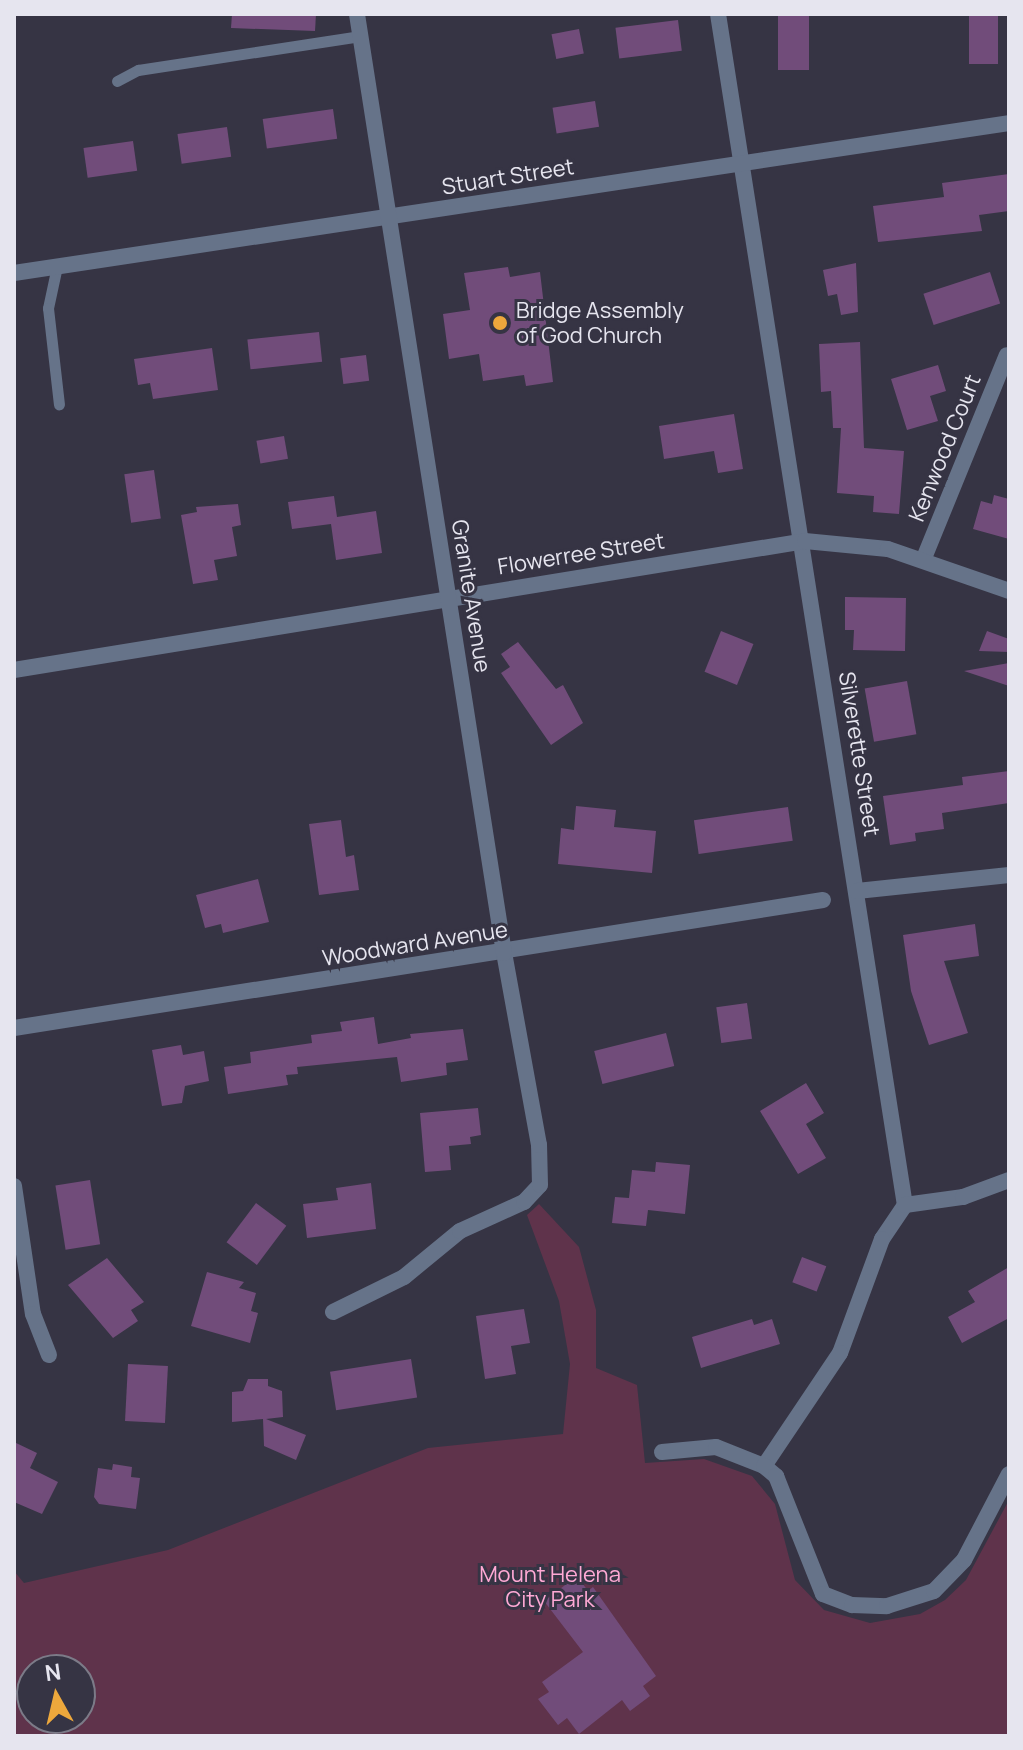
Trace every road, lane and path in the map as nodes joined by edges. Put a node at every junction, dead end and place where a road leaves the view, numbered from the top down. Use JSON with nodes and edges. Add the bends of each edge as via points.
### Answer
{"nodes":[{"id":1,"x":357,"y":14,"type":"edge"},
{"id":2,"x":718,"y":14,"type":"edge"},
{"id":3,"x":360,"y":36,"type":"junction"},
{"id":4,"x":117,"y":81,"type":"dead end"},
{"id":5,"x":1009,"y":123,"type":"edge"},
{"id":6,"x":742,"y":164,"type":"junction"},
{"id":7,"x":387,"y":217,"type":"junction"},
{"id":8,"x":57,"y":266,"type":"junction"},
{"id":9,"x":14,"y":273,"type":"edge"},
{"id":10,"x":1007,"y":355,"type":"edge"},
{"id":11,"x":59,"y":404,"type":"dead end"},
{"id":12,"x":805,"y":541,"type":"junction"},
{"id":13,"x":924,"y":558,"type":"junction"},
{"id":14,"x":1009,"y":591,"type":"edge"},
{"id":15,"x":450,"y":598,"type":"junction"},
{"id":16,"x":14,"y":670,"type":"edge"},
{"id":17,"x":1009,"y":875,"type":"edge"},
{"id":18,"x":857,"y":891,"type":"junction"},
{"id":19,"x":823,"y":900,"type":"dead end"},
{"id":20,"x":504,"y":953,"type":"junction"},
{"id":21,"x":14,"y":1028,"type":"edge"},
{"id":22,"x":1009,"y":1180,"type":"edge"},
{"id":23,"x":14,"y":1186,"type":"edge"},
{"id":24,"x":905,"y":1205,"type":"junction"},
{"id":25,"x":333,"y":1312,"type":"dead end"},
{"id":26,"x":49,"y":1355,"type":"dead end"},
{"id":27,"x":662,"y":1452,"type":"dead end"},
{"id":28,"x":764,"y":1466,"type":"junction"},
{"id":29,"x":1009,"y":1474,"type":"edge"}],
"edges":[{"from":1,"to":3,"type":"street","name":"Granite Avenue"},
{"from":2,"to":6,"type":"street","name":"Silverette Street"},
{"from":3,"to":4,"type":"lane","via":[[138,70]]},
{"from":3,"to":7,"type":"street","name":"Granite Avenue"},
{"from":5,"to":6,"type":"street","name":"Stuart Street"},
{"from":6,"to":7,"type":"street","name":"Stuart Street"},
{"from":6,"to":12,"type":"street","name":"Silverette Street"},
{"from":7,"to":8,"type":"street","name":"Stuart Street"},
{"from":7,"to":15,"type":"street","name":"Granite Avenue"},
{"from":8,"to":9,"type":"street","name":"Stuart Street"},
{"from":8,"to":11,"type":"lane","via":[[48,308]]},
{"from":10,"to":13,"type":"street","name":"Kenwood Court"},
{"from":12,"to":13,"type":"street","name":"Flowerree Street"},
{"from":12,"to":15,"type":"street","name":"Flowerree Street"},
{"from":12,"to":18,"type":"street","name":"Silverette Street"},
{"from":13,"to":14,"type":"street","name":"Flowerree Street"},
{"from":15,"to":16,"type":"street","name":"Flowerree Street"},
{"from":15,"to":20,"type":"street","name":"Granite Avenue"},
{"from":17,"to":18,"type":"street"},
{"from":18,"to":24,"type":"street","name":"Silverette Street"},
{"from":19,"to":20,"type":"street","name":"Woodward Avenue"},
{"from":20,"to":21,"type":"street","name":"Woodward Avenue"},
{"from":20,"to":25,"type":"street","name":"Granite Avenue","via":[[539,1145],[540,1185],[524,1202],[460,1231],[404,1277]]},
{"from":22,"to":24,"type":"street","via":[[963,1197]]},
{"from":23,"to":26,"type":"street","via":[[33,1314]]},
{"from":24,"to":28,"type":"street","via":[[882,1239],[840,1353]]},
{"from":27,"to":28,"type":"street","via":[[716,1447]]},
{"from":28,"to":29,"type":"street","via":[[776,1476],[823,1594],[852,1605],[887,1606],[934,1591],[964,1560]]}]}
